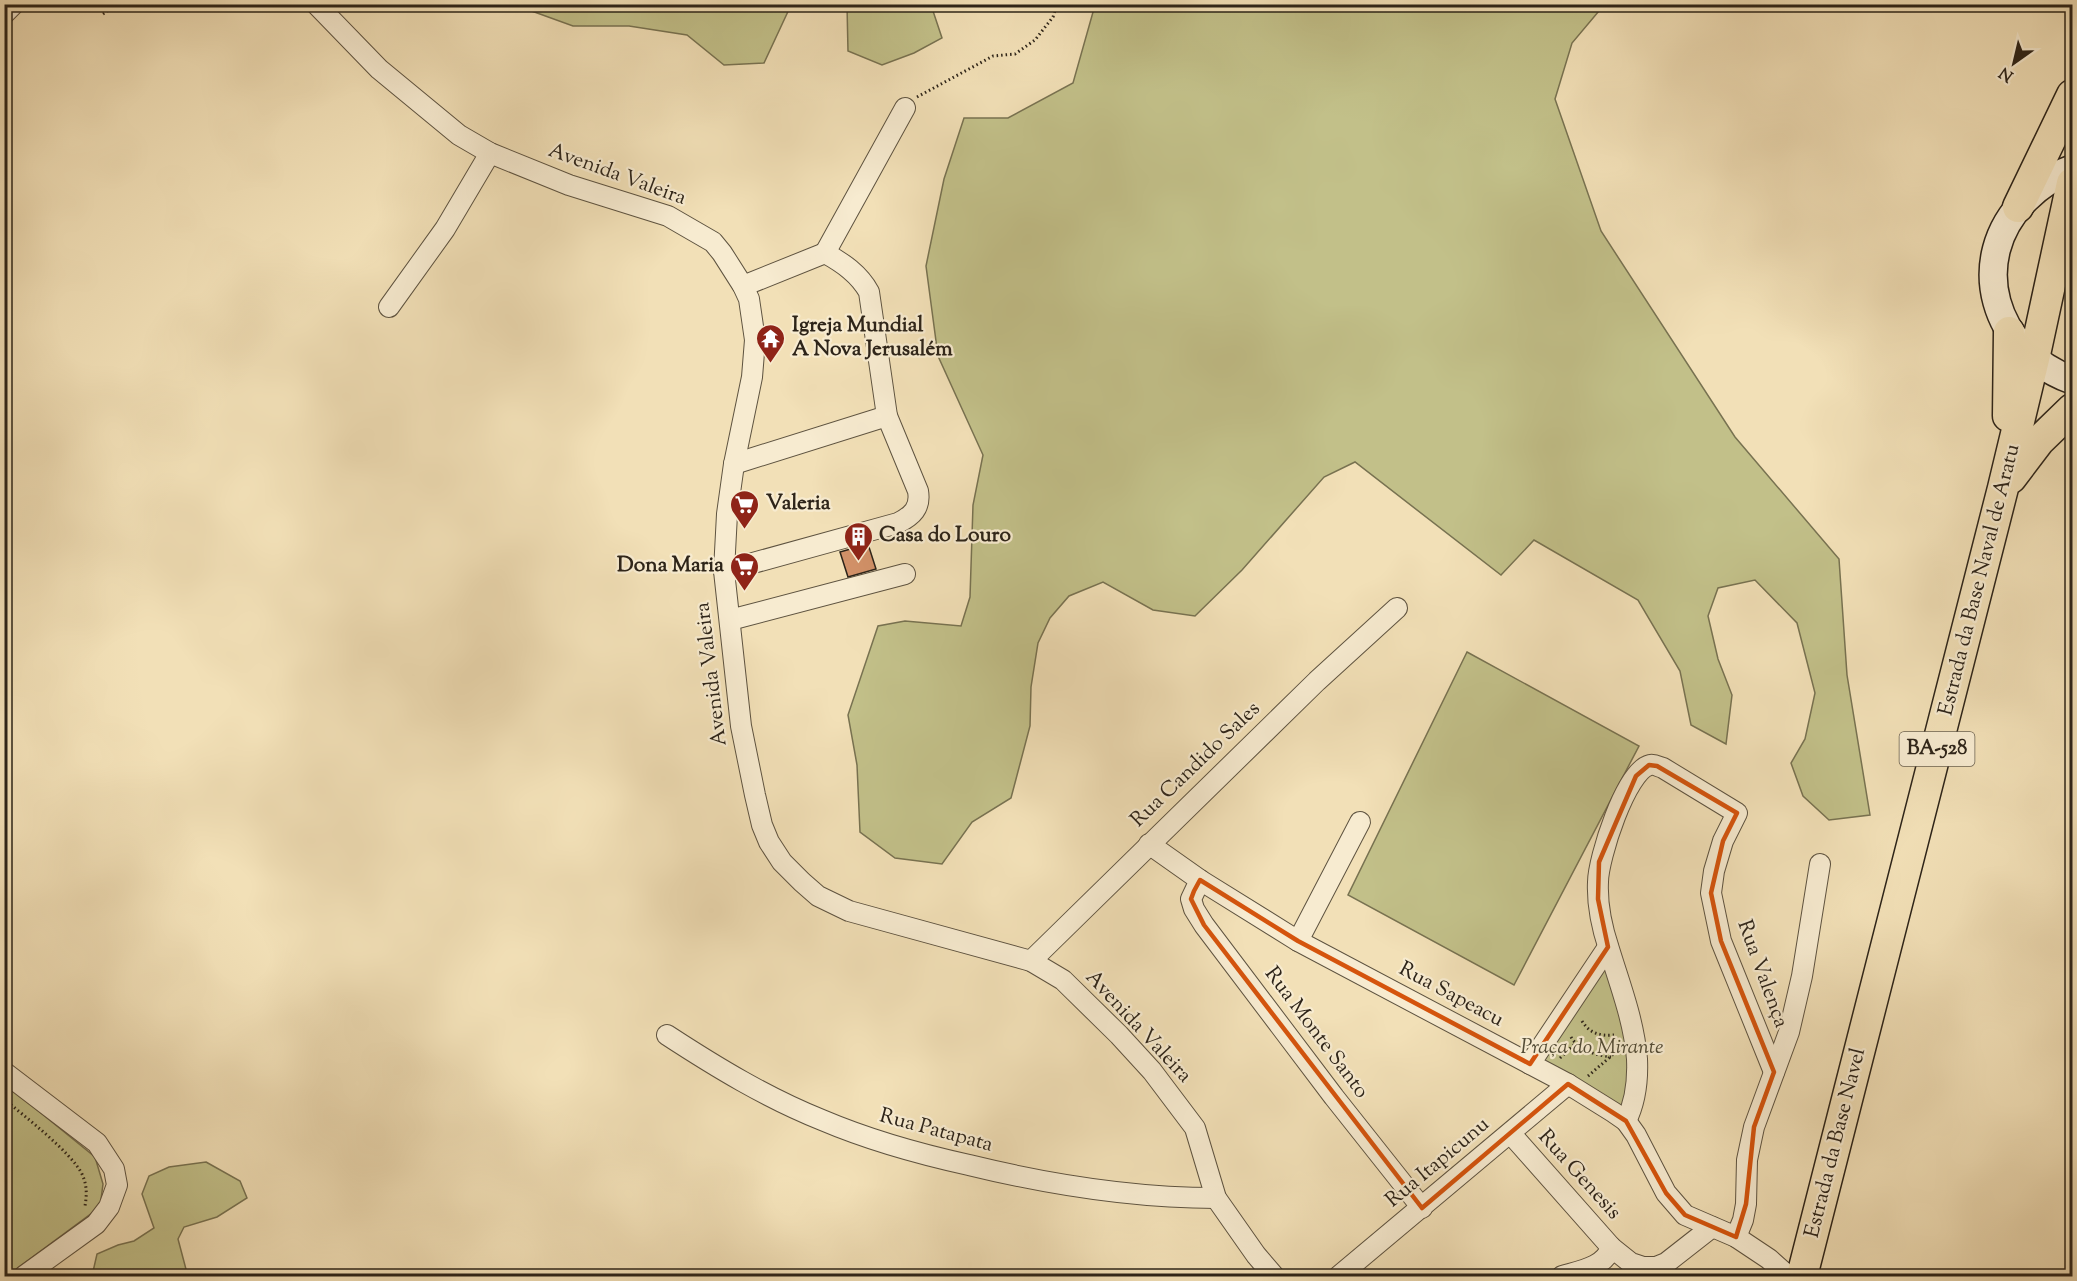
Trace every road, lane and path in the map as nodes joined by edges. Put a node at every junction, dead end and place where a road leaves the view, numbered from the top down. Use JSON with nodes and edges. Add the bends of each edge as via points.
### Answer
{"nodes":[{"id":1,"x":14,"y":4,"type":"edge"},
{"id":2,"x":117,"y":4,"type":"edge"},
{"id":3,"x":316,"y":4,"type":"edge"},
{"id":4,"x":1057,"y":4,"type":"edge"},
{"id":5,"x":4,"y":14,"type":"edge"},
{"id":6,"x":103,"y":14,"type":"dead end"},
{"id":7,"x":2073,"y":95,"type":"edge"},
{"id":8,"x":905,"y":108,"type":"joint"},
{"id":9,"x":490,"y":153,"type":"junction"},
{"id":10,"x":2073,"y":169,"type":"edge"},
{"id":11,"x":2073,"y":183,"type":"edge"},
{"id":12,"x":2018,"y":207,"type":"junction"},
{"id":13,"x":825,"y":254,"type":"junction"},
{"id":14,"x":743,"y":286,"type":"junction"},
{"id":15,"x":389,"y":307,"type":"dead end"},
{"id":16,"x":2009,"y":332,"type":"junction"},
{"id":17,"x":2034,"y":359,"type":"junction"},
{"id":18,"x":2073,"y":380,"type":"edge"},
{"id":19,"x":2073,"y":409,"type":"edge"},
{"id":20,"x":887,"y":416,"type":"junction"},
{"id":21,"x":734,"y":464,"type":"junction"},
{"id":22,"x":2003,"y":488,"type":"junction"},
{"id":23,"x":724,"y":571,"type":"junction"},
{"id":24,"x":905,"y":574,"type":"dead end"},
{"id":25,"x":1397,"y":608,"type":"dead end"},
{"id":26,"x":730,"y":620,"type":"junction"},
{"id":27,"x":1360,"y":822,"type":"dead end"},
{"id":28,"x":1149,"y":844,"type":"junction"},
{"id":29,"x":1820,"y":864,"type":"dead end"},
{"id":30,"x":1200,"y":880,"type":"junction"},
{"id":31,"x":1298,"y":941,"type":"junction"},
{"id":32,"x":1608,"y":946,"type":"junction"},
{"id":33,"x":1031,"y":961,"type":"junction"},
{"id":34,"x":1870,"y":1010,"type":"joint"},
{"id":35,"x":1579,"y":1016,"type":"dead end"},
{"id":36,"x":1634,"y":1031,"type":"junction"},
{"id":37,"x":1569,"y":1033,"type":"dead end"},
{"id":38,"x":667,"y":1035,"type":"dead end"},
{"id":39,"x":1611,"y":1057,"type":"junction"},
{"id":40,"x":1530,"y":1064,"type":"junction"},
{"id":41,"x":4,"y":1072,"type":"edge"},
{"id":42,"x":1774,"y":1072,"type":"junction"},
{"id":43,"x":1570,"y":1085,"type":"junction"},
{"id":44,"x":4,"y":1099,"type":"edge"},
{"id":45,"x":1626,"y":1121,"type":"junction"},
{"id":46,"x":1510,"y":1134,"type":"junction"},
{"id":47,"x":1216,"y":1198,"type":"junction"},
{"id":48,"x":85,"y":1207,"type":"dead end"},
{"id":49,"x":1422,"y":1208,"type":"junction"},
{"id":50,"x":1712,"y":1227,"type":"junction"},
{"id":51,"x":1736,"y":1237,"type":"junction"},
{"id":52,"x":1611,"y":1247,"type":"junction"},
{"id":53,"x":24,"y":1276,"type":"edge"},
{"id":54,"x":1274,"y":1276,"type":"edge"},
{"id":55,"x":1339,"y":1276,"type":"edge"},
{"id":56,"x":1562,"y":1276,"type":"edge"},
{"id":57,"x":1788,"y":1276,"type":"edge"},
{"id":58,"x":1802,"y":1276,"type":"edge"}],
"edges":[{"from":1,"to":5,"type":"street"},
{"from":2,"to":6,"type":"path"},
{"from":3,"to":9,"type":"street","name":"Avenida Valeira","via":[[379,69],[459,135]]},
{"from":4,"to":8,"type":"path","via":[[1053,17],[1035,40],[1015,54],[993,56],[915,98]]},
{"from":7,"to":12,"type":"main road"},
{"from":8,"to":13,"type":"street"},
{"from":9,"to":14,"type":"street","name":"Avenida Valeira","via":[[569,185],[668,216],[693,229],[713,242]]},
{"from":9,"to":15,"type":"street","via":[[445,229]]},
{"from":10,"to":12,"type":"main road","via":[[2049,180]]},
{"from":11,"to":17,"type":"main road","name":"Estrada da Base Naval de Aratu","number":"BA-528"},
{"from":12,"to":16,"type":"main road","via":[[2000,238],[1993,275],[1993,293]]},
{"from":13,"to":14,"type":"street"},
{"from":13,"to":20,"type":"street","via":[[852,271],[869,292]]},
{"from":14,"to":21,"type":"street","name":"Avenida Valeira","via":[[749,299],[755,340],[752,377]]},
{"from":16,"to":17,"type":"main road"},
{"from":16,"to":22,"type":"main road"},
{"from":17,"to":18,"type":"main road"},
{"from":17,"to":22,"type":"main road","name":"Estrada da Base Naval de Aratu","number":"BA-528"},
{"from":19,"to":22,"type":"main road","via":[[2039,441]]},
{"from":20,"to":21,"type":"street"},
{"from":20,"to":23,"type":"street","via":[[915,483],[919,499],[915,512],[898,523]]},
{"from":21,"to":23,"type":"street","name":"Avenida Valeira"},
{"from":22,"to":34,"type":"main road","name":"Estrada da Base Naval de Aratu","number":"BA-528"},
{"from":23,"to":26,"type":"street","name":"Avenida Valeira"},
{"from":24,"to":26,"type":"street"},
{"from":25,"to":28,"type":"street","name":"Rua Candido Sales"},
{"from":26,"to":33,"type":"street","name":"Avenida Valeira","via":[[741,726],[755,795],[766,834],[782,862],[818,896],[849,911]]},
{"from":27,"to":31,"type":"street"},
{"from":28,"to":30,"type":"street","name":"Rua Sapeacu"},
{"from":28,"to":33,"type":"street","name":"Rua Candido Sales"},
{"from":29,"to":42,"type":"street","name":"Rua Valença","via":[[1799,987],[1789,1032]]},
{"from":30,"to":31,"type":"street","name":"Rua Sapeacu"},
{"from":30,"to":49,"type":"street","name":"Rua Monte Santo","via":[[1191,899],[1204,925]]},
{"from":31,"to":40,"type":"street","name":"Rua Sapeacu"},
{"from":32,"to":36,"type":"street"},
{"from":32,"to":40,"type":"street"},
{"from":32,"to":42,"type":"street","name":"Rua Valença","via":[[1598,899],[1599,862],[1629,786],[1643,769],[1653,765],[1737,813],[1723,841],[1711,893],[1721,941]]},
{"from":33,"to":47,"type":"street","name":"Avenida Valeira","via":[[1063,980],[1152,1071],[1195,1128]]},
{"from":34,"to":58,"type":"main road","name":"Estrada da Base Navel","number":"BA-528"},
{"from":35,"to":36,"type":"path","via":[[1584,1026],[1601,1036]]},
{"from":36,"to":39,"type":"path"},
{"from":36,"to":45,"type":"street","via":[[1636,1092]]},
{"from":37,"to":39,"type":"path","via":[[1580,1047]]},
{"from":38,"to":47,"type":"street","name":"Rua Patapata","via":[[766,1094],[881,1142],[1071,1187],[1168,1198]]},
{"from":39,"to":43,"type":"path","via":[[1596,1071]]},
{"from":40,"to":43,"type":"street","name":"Rua Sapeacu"},
{"from":41,"to":53,"type":"street","via":[[97,1143],[114,1169],[117,1185],[109,1207],[96,1224]]},
{"from":42,"to":51,"type":"street","name":"Rua Valença","via":[[1754,1127],[1747,1160],[1746,1204]]},
{"from":43,"to":45,"type":"street","name":"Rua Sapeacu"},
{"from":43,"to":46,"type":"street","name":"Rua Itapicunu"},
{"from":44,"to":48,"type":"path","via":[[81,1172],[87,1192]]},
{"from":45,"to":50,"type":"street","name":"Rua Sapeacu","via":[[1675,1205],[1685,1215]]},
{"from":46,"to":49,"type":"street","name":"Rua Itapicunu"},
{"from":46,"to":52,"type":"street","name":"Rua Genesis"},
{"from":47,"to":54,"type":"street","name":"Avenida Valeira"},
{"from":49,"to":55,"type":"street","name":"Rua Itapicunu"},
{"from":50,"to":51,"type":"street","name":"Rua Sapeacu"},
{"from":50,"to":52,"type":"street","name":"Rua Genesis","via":[[1656,1267],[1632,1263]]},
{"from":51,"to":57,"type":"street","name":"Rua Sapeacu"},
{"from":52,"to":56,"type":"street","via":[[1602,1261]]}]}
